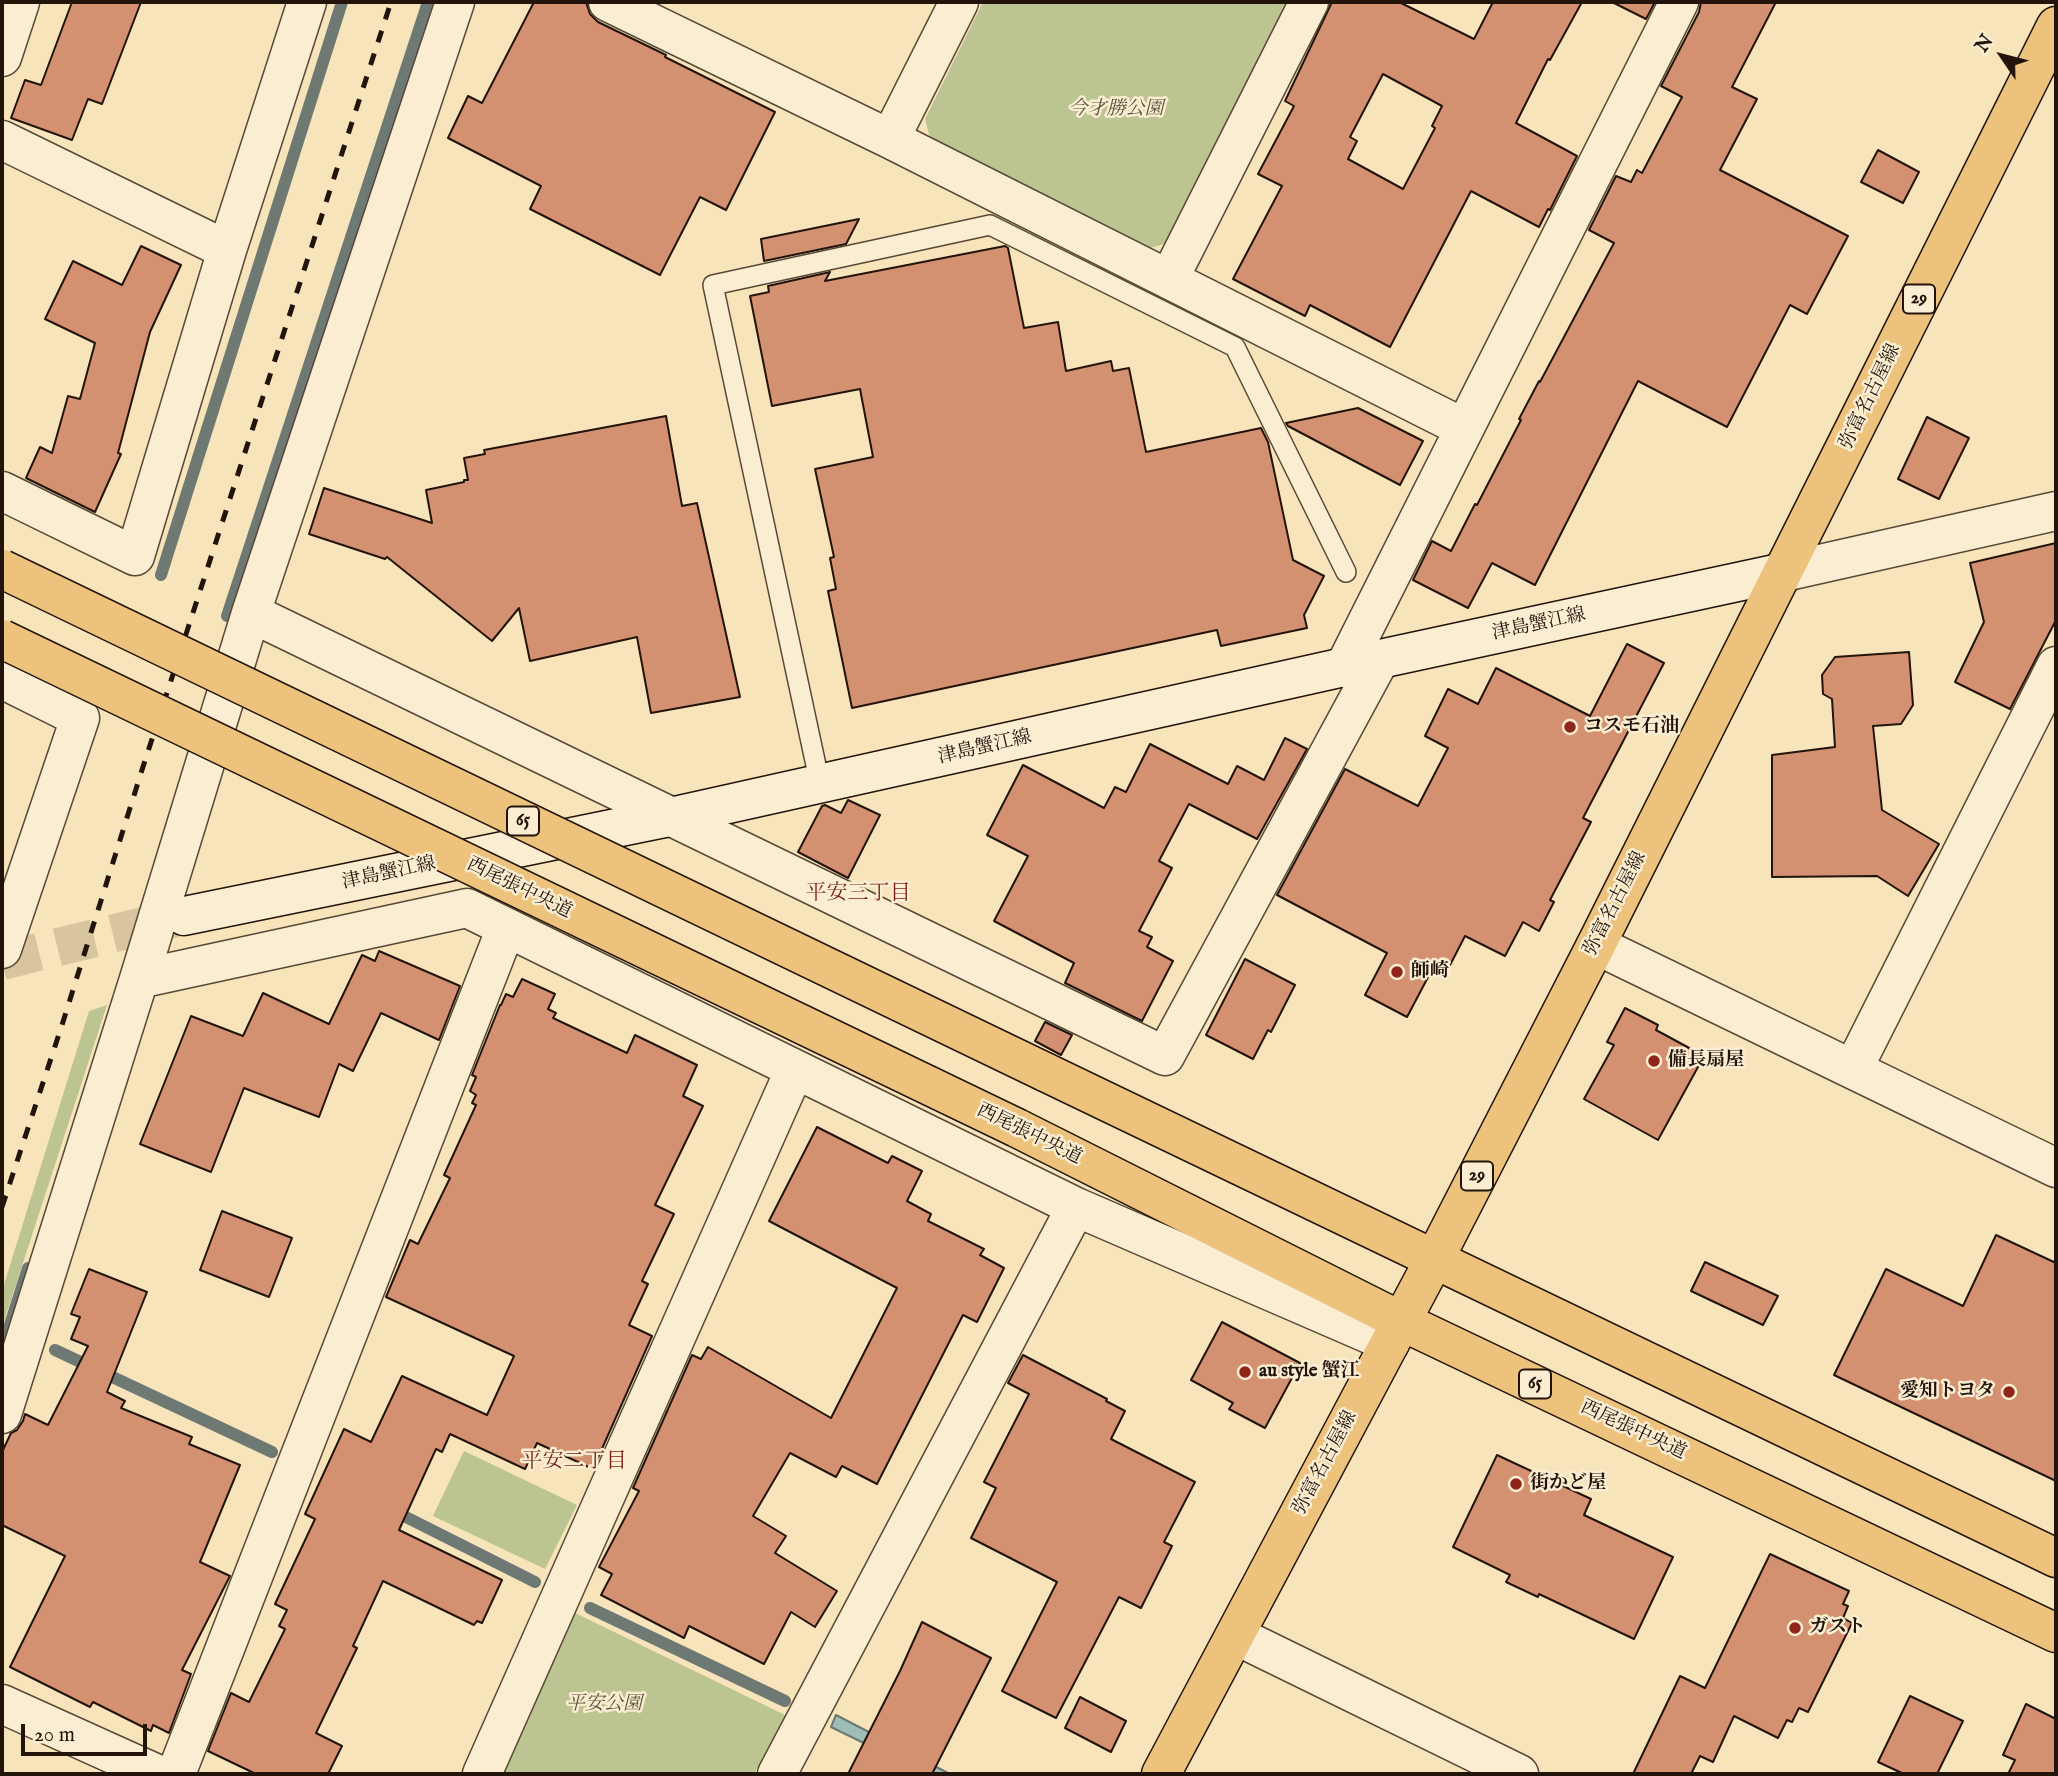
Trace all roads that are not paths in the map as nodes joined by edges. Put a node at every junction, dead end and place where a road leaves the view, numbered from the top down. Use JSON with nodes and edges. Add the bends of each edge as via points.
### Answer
{"nodes":[{"id":1,"x":20,"y":2,"type":"edge"},
{"id":2,"x":307,"y":2,"type":"edge"},
{"id":3,"x":455,"y":2,"type":"edge"},
{"id":4,"x":608,"y":2,"type":"edge"},
{"id":5,"x":959,"y":2,"type":"edge"},
{"id":6,"x":1309,"y":2,"type":"edge"},
{"id":7,"x":1679,"y":2,"type":"edge"},
{"id":8,"x":2056,"y":26,"type":"edge"},
{"id":9,"x":2,"y":57,"type":"edge"},
{"id":10,"x":890,"y":139,"type":"junction"},
{"id":11,"x":2,"y":140,"type":"edge"},
{"id":12,"x":227,"y":250,"type":"junction"},
{"id":13,"x":1169,"y":279,"type":"junction"},
{"id":14,"x":1464,"y":428,"type":"junction"},
{"id":15,"x":2,"y":491,"type":"edge"},
{"id":16,"x":2056,"y":511,"type":"edge"},
{"id":17,"x":2,"y":569,"type":"edge"},
{"id":18,"x":1346,"y":572,"type":"dead end"},
{"id":19,"x":1784,"y":572,"type":"junction"},
{"id":20,"x":251,"y":613,"type":"junction"},
{"id":21,"x":2,"y":639,"type":"edge"},
{"id":22,"x":1362,"y":663,"type":"junction"},
{"id":23,"x":2056,"y":666,"type":"edge"},
{"id":24,"x":2,"y":679,"type":"edge"},
{"id":25,"x":820,"y":784,"type":"junction"},
{"id":26,"x":670,"y":817,"type":"junction"},
{"id":27,"x":184,"y":916,"type":"tunnel mouth"},
{"id":28,"x":506,"y":928,"type":"junction"},
{"id":29,"x":1596,"y":945,"type":"junction"},
{"id":30,"x":2,"y":949,"type":"edge"},
{"id":31,"x":139,"y":979,"type":"junction"},
{"id":32,"x":795,"y":1069,"type":"junction"},
{"id":33,"x":1853,"y":1069,"type":"junction"},
{"id":34,"x":2056,"y":1168,"type":"edge"},
{"id":35,"x":1076,"y":1207,"type":"junction"},
{"id":36,"x":1435,"y":1258,"type":"junction"},
{"id":37,"x":1396,"y":1332,"type":"junction"},
{"id":38,"x":2,"y":1414,"type":"edge"},
{"id":39,"x":2056,"y":1558,"type":"edge"},
{"id":40,"x":2056,"y":1633,"type":"edge"},
{"id":41,"x":1235,"y":1635,"type":"junction"},
{"id":42,"x":2,"y":1704,"type":"edge"},
{"id":43,"x":158,"y":1774,"type":"edge"},
{"id":44,"x":176,"y":1774,"type":"edge"},
{"id":45,"x":482,"y":1774,"type":"edge"},
{"id":46,"x":778,"y":1774,"type":"edge"},
{"id":47,"x":1161,"y":1774,"type":"edge"},
{"id":48,"x":1519,"y":1774,"type":"edge"}],
"edges":[{"from":1,"to":9,"type":"street"},
{"from":2,"to":12,"type":"street"},
{"from":3,"to":20,"type":"street"},
{"from":4,"to":10,"type":"street"},
{"from":5,"to":10,"type":"street"},
{"from":6,"to":13,"type":"street"},
{"from":7,"to":14,"type":"street"},
{"from":8,"to":19,"type":"main road","name":"弥富名古屋線","number":"29"},
{"from":10,"to":13,"type":"street"},
{"from":11,"to":12,"type":"street"},
{"from":12,"to":15,"type":"street","via":[[135,556]]},
{"from":13,"to":14,"type":"street"},
{"from":14,"to":22,"type":"street"},
{"from":16,"to":19,"type":"street","name":"津島蟹江線"},
{"from":17,"to":36,"type":"main road","number":"65","bridge":true},
{"from":18,"to":25,"type":"lane","via":[[1235,347],[990,225],[713,285]]},
{"from":19,"to":22,"type":"street","name":"津島蟹江線"},
{"from":19,"to":29,"type":"main road","name":"弥富名古屋線","number":"29"},
{"from":20,"to":26,"type":"street"},
{"from":20,"to":31,"type":"street"},
{"from":21,"to":37,"type":"main road","name":"西尾張中央道","number":"65","bridge":true,"via":[[1017,1128]]},
{"from":22,"to":25,"type":"street","name":"津島蟹江線"},
{"from":22,"to":26,"type":"street","via":[[1165,1056]]},
{"from":23,"to":33,"type":"street"},
{"from":24,"to":30,"type":"street","via":[[80,718]]},
{"from":25,"to":26,"type":"street","name":"津島蟹江線"},
{"from":26,"to":27,"type":"street","name":"津島蟹江線"},
{"from":28,"to":31,"type":"street","via":[[467,908]]},
{"from":28,"to":32,"type":"street"},
{"from":28,"to":44,"type":"street"},
{"from":29,"to":33,"type":"street"},
{"from":29,"to":36,"type":"main road","name":"弥富名古屋線","number":"29"},
{"from":31,"to":38,"type":"street"},
{"from":32,"to":35,"type":"street"},
{"from":32,"to":45,"type":"street"},
{"from":33,"to":34,"type":"street"},
{"from":35,"to":37,"type":"street"},
{"from":35,"to":46,"type":"street"},
{"from":36,"to":37,"type":"main road","name":"弥富名古屋線","number":"29"},
{"from":36,"to":39,"type":"main road","number":"65"},
{"from":37,"to":40,"type":"main road","name":"西尾張中央道","number":"65"},
{"from":37,"to":41,"type":"main road","name":"弥富名古屋線","number":"29"},
{"from":41,"to":47,"type":"main road","name":"弥富名古屋線","number":"29"},
{"from":41,"to":48,"type":"street"},
{"from":42,"to":43,"type":"street"}]}
